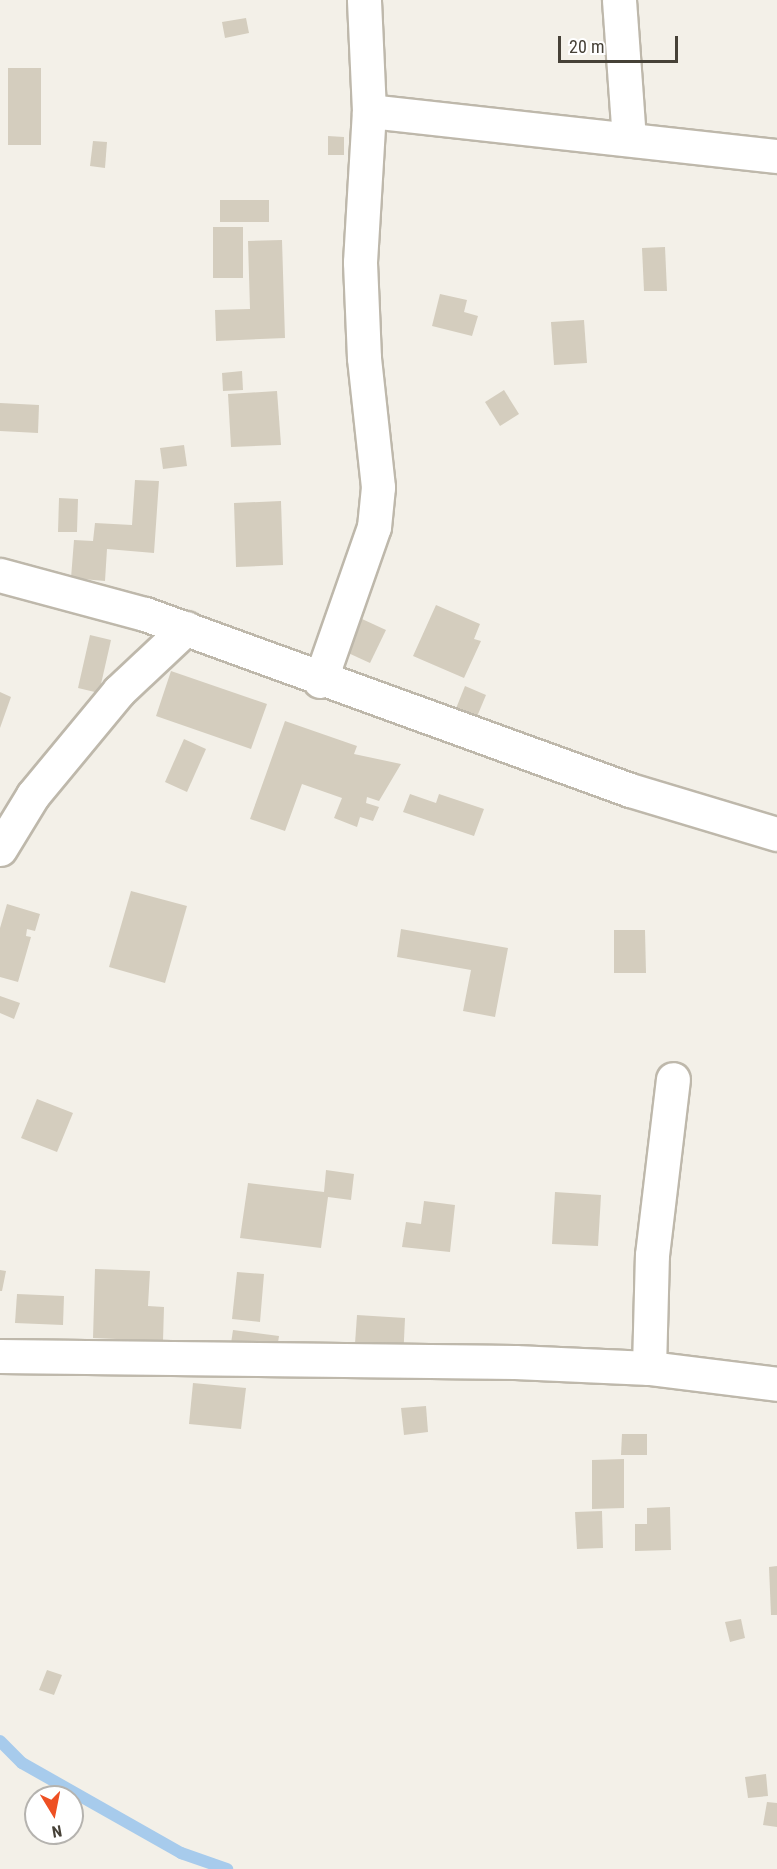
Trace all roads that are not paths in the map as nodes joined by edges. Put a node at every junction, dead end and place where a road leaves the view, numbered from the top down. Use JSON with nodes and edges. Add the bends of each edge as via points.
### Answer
{"nodes":[{"id":1,"x":364,"y":0,"type":"edge"},
{"id":2,"x":619,"y":0,"type":"edge"},
{"id":3,"x":369,"y":111,"type":"junction"},
{"id":4,"x":629,"y":140,"type":"junction"},
{"id":5,"x":777,"y":156,"type":"edge"},
{"id":6,"x":0,"y":575,"type":"edge"},
{"id":7,"x":186,"y":628,"type":"junction"},
{"id":8,"x":320,"y":681,"type":"junction"},
{"id":9,"x":777,"y":834,"type":"edge"},
{"id":10,"x":0,"y":849,"type":"edge"},
{"id":11,"x":673,"y":1079,"type":"dead end"},
{"id":12,"x":0,"y":1356,"type":"edge"},
{"id":13,"x":649,"y":1368,"type":"junction"},
{"id":14,"x":777,"y":1384,"type":"edge"}],
"edges":[{"from":1,"to":3,"type":"street"},
{"from":2,"to":4,"type":"street"},
{"from":3,"to":4,"type":"street"},
{"from":3,"to":8,"type":"street","via":[[361,274],[378,487],[374,526]]},
{"from":4,"to":5,"type":"street"},
{"from":6,"to":7,"type":"street"},
{"from":7,"to":8,"type":"street"},
{"from":7,"to":10,"type":"street","via":[[119,691],[33,795]]},
{"from":8,"to":9,"type":"street","via":[[630,790]]},
{"from":11,"to":13,"type":"street","via":[[652,1255]]},
{"from":12,"to":13,"type":"street","via":[[103,1353]]},
{"from":13,"to":14,"type":"street"}]}
